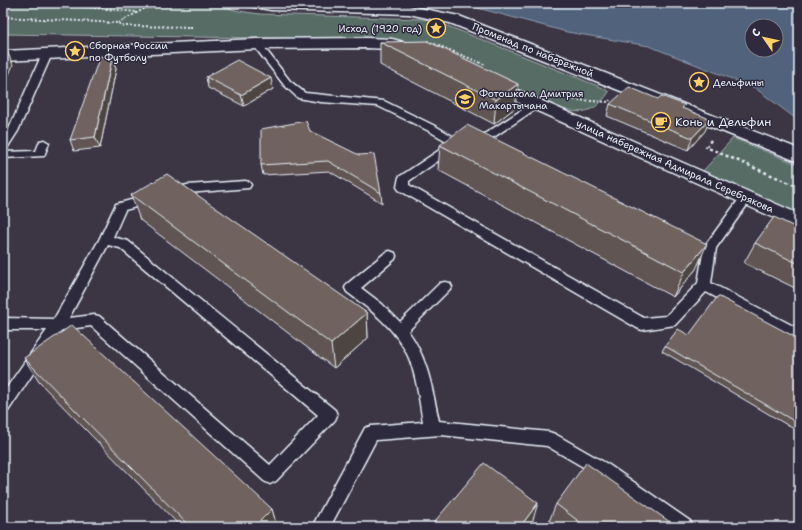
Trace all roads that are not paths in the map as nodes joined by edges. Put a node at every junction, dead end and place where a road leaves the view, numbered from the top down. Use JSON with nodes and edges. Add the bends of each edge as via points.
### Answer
{"nodes":[{"id":1,"x":254,"y":3,"type":"edge"},
{"id":2,"x":3,"y":42,"type":"edge"},
{"id":3,"x":257,"y":44,"type":"junction"},
{"id":4,"x":204,"y":48,"type":"junction"},
{"id":5,"x":47,"y":54,"type":"junction"},
{"id":6,"x":426,"y":54,"type":"edge"},
{"id":7,"x":3,"y":56,"type":"edge"},
{"id":8,"x":474,"y":76,"type":"edge"},
{"id":9,"x":536,"y":104,"type":"junction"},
{"id":10,"x":44,"y":143,"type":"dead end"},
{"id":11,"x":457,"y":143,"type":"junction"},
{"id":12,"x":3,"y":146,"type":"edge"},
{"id":13,"x":3,"y":155,"type":"edge"},
{"id":14,"x":799,"y":156,"type":"edge"},
{"id":15,"x":244,"y":185,"type":"dead end"},
{"id":16,"x":746,"y":198,"type":"junction"},
{"id":17,"x":799,"y":222,"type":"edge"},
{"id":18,"x":105,"y":240,"type":"junction"},
{"id":19,"x":390,"y":256,"type":"dead end"},
{"id":20,"x":704,"y":286,"type":"junction"},
{"id":21,"x":445,"y":287,"type":"dead end"},
{"id":22,"x":3,"y":324,"type":"edge"},
{"id":23,"x":58,"y":325,"type":"junction"},
{"id":24,"x":399,"y":332,"type":"junction"},
{"id":25,"x":799,"y":336,"type":"edge"},
{"id":26,"x":3,"y":406,"type":"edge"},
{"id":27,"x":432,"y":428,"type":"junction"},
{"id":28,"x":321,"y":527,"type":"edge"},
{"id":29,"x":684,"y":527,"type":"edge"}],
"edges":[{"from":1,"to":14,"type":"street","name":"Променад по набережной","via":[[271,6],[409,10],[454,19]]},
{"from":2,"to":4,"type":"street"},
{"from":3,"to":4,"type":"street"},
{"from":3,"to":6,"type":"street","via":[[392,44]]},
{"from":3,"to":11,"type":"lane","via":[[287,84],[302,96],[380,103]]},
{"from":4,"to":5,"type":"street"},
{"from":5,"to":7,"type":"street"},
{"from":5,"to":12,"type":"lane","via":[[13,131]]},
{"from":8,"to":9,"type":"street","name":"улица набережная Адмирала Серебрякова"},
{"from":9,"to":11,"type":"lane","via":[[481,141]]},
{"from":9,"to":16,"type":"street","name":"улица набережная Адмирала Серебрякова"},
{"from":10,"to":13,"type":"lane","via":[[40,154]]},
{"from":11,"to":20,"type":"lane","via":[[403,180],[403,188],[642,324],[670,321]]},
{"from":15,"to":18,"type":"lane","via":[[187,189],[120,207]]},
{"from":16,"to":17,"type":"street","name":"улица набережная Адмирала Серебрякова"},
{"from":16,"to":20,"type":"lane","via":[[710,247]]},
{"from":18,"to":23,"type":"lane"},
{"from":18,"to":23,"type":"lane","via":[[124,244],[329,415],[270,476],[94,320]]},
{"from":19,"to":24,"type":"lane","via":[[352,288],[373,304]]},
{"from":20,"to":25,"type":"lane"},
{"from":21,"to":24,"type":"lane"},
{"from":22,"to":23,"type":"lane"},
{"from":23,"to":26,"type":"lane"},
{"from":24,"to":27,"type":"lane","via":[[412,349],[423,379]]},
{"from":27,"to":28,"type":"lane","via":[[371,434]]},
{"from":27,"to":29,"type":"lane","via":[[549,438],[603,470]]}]}
